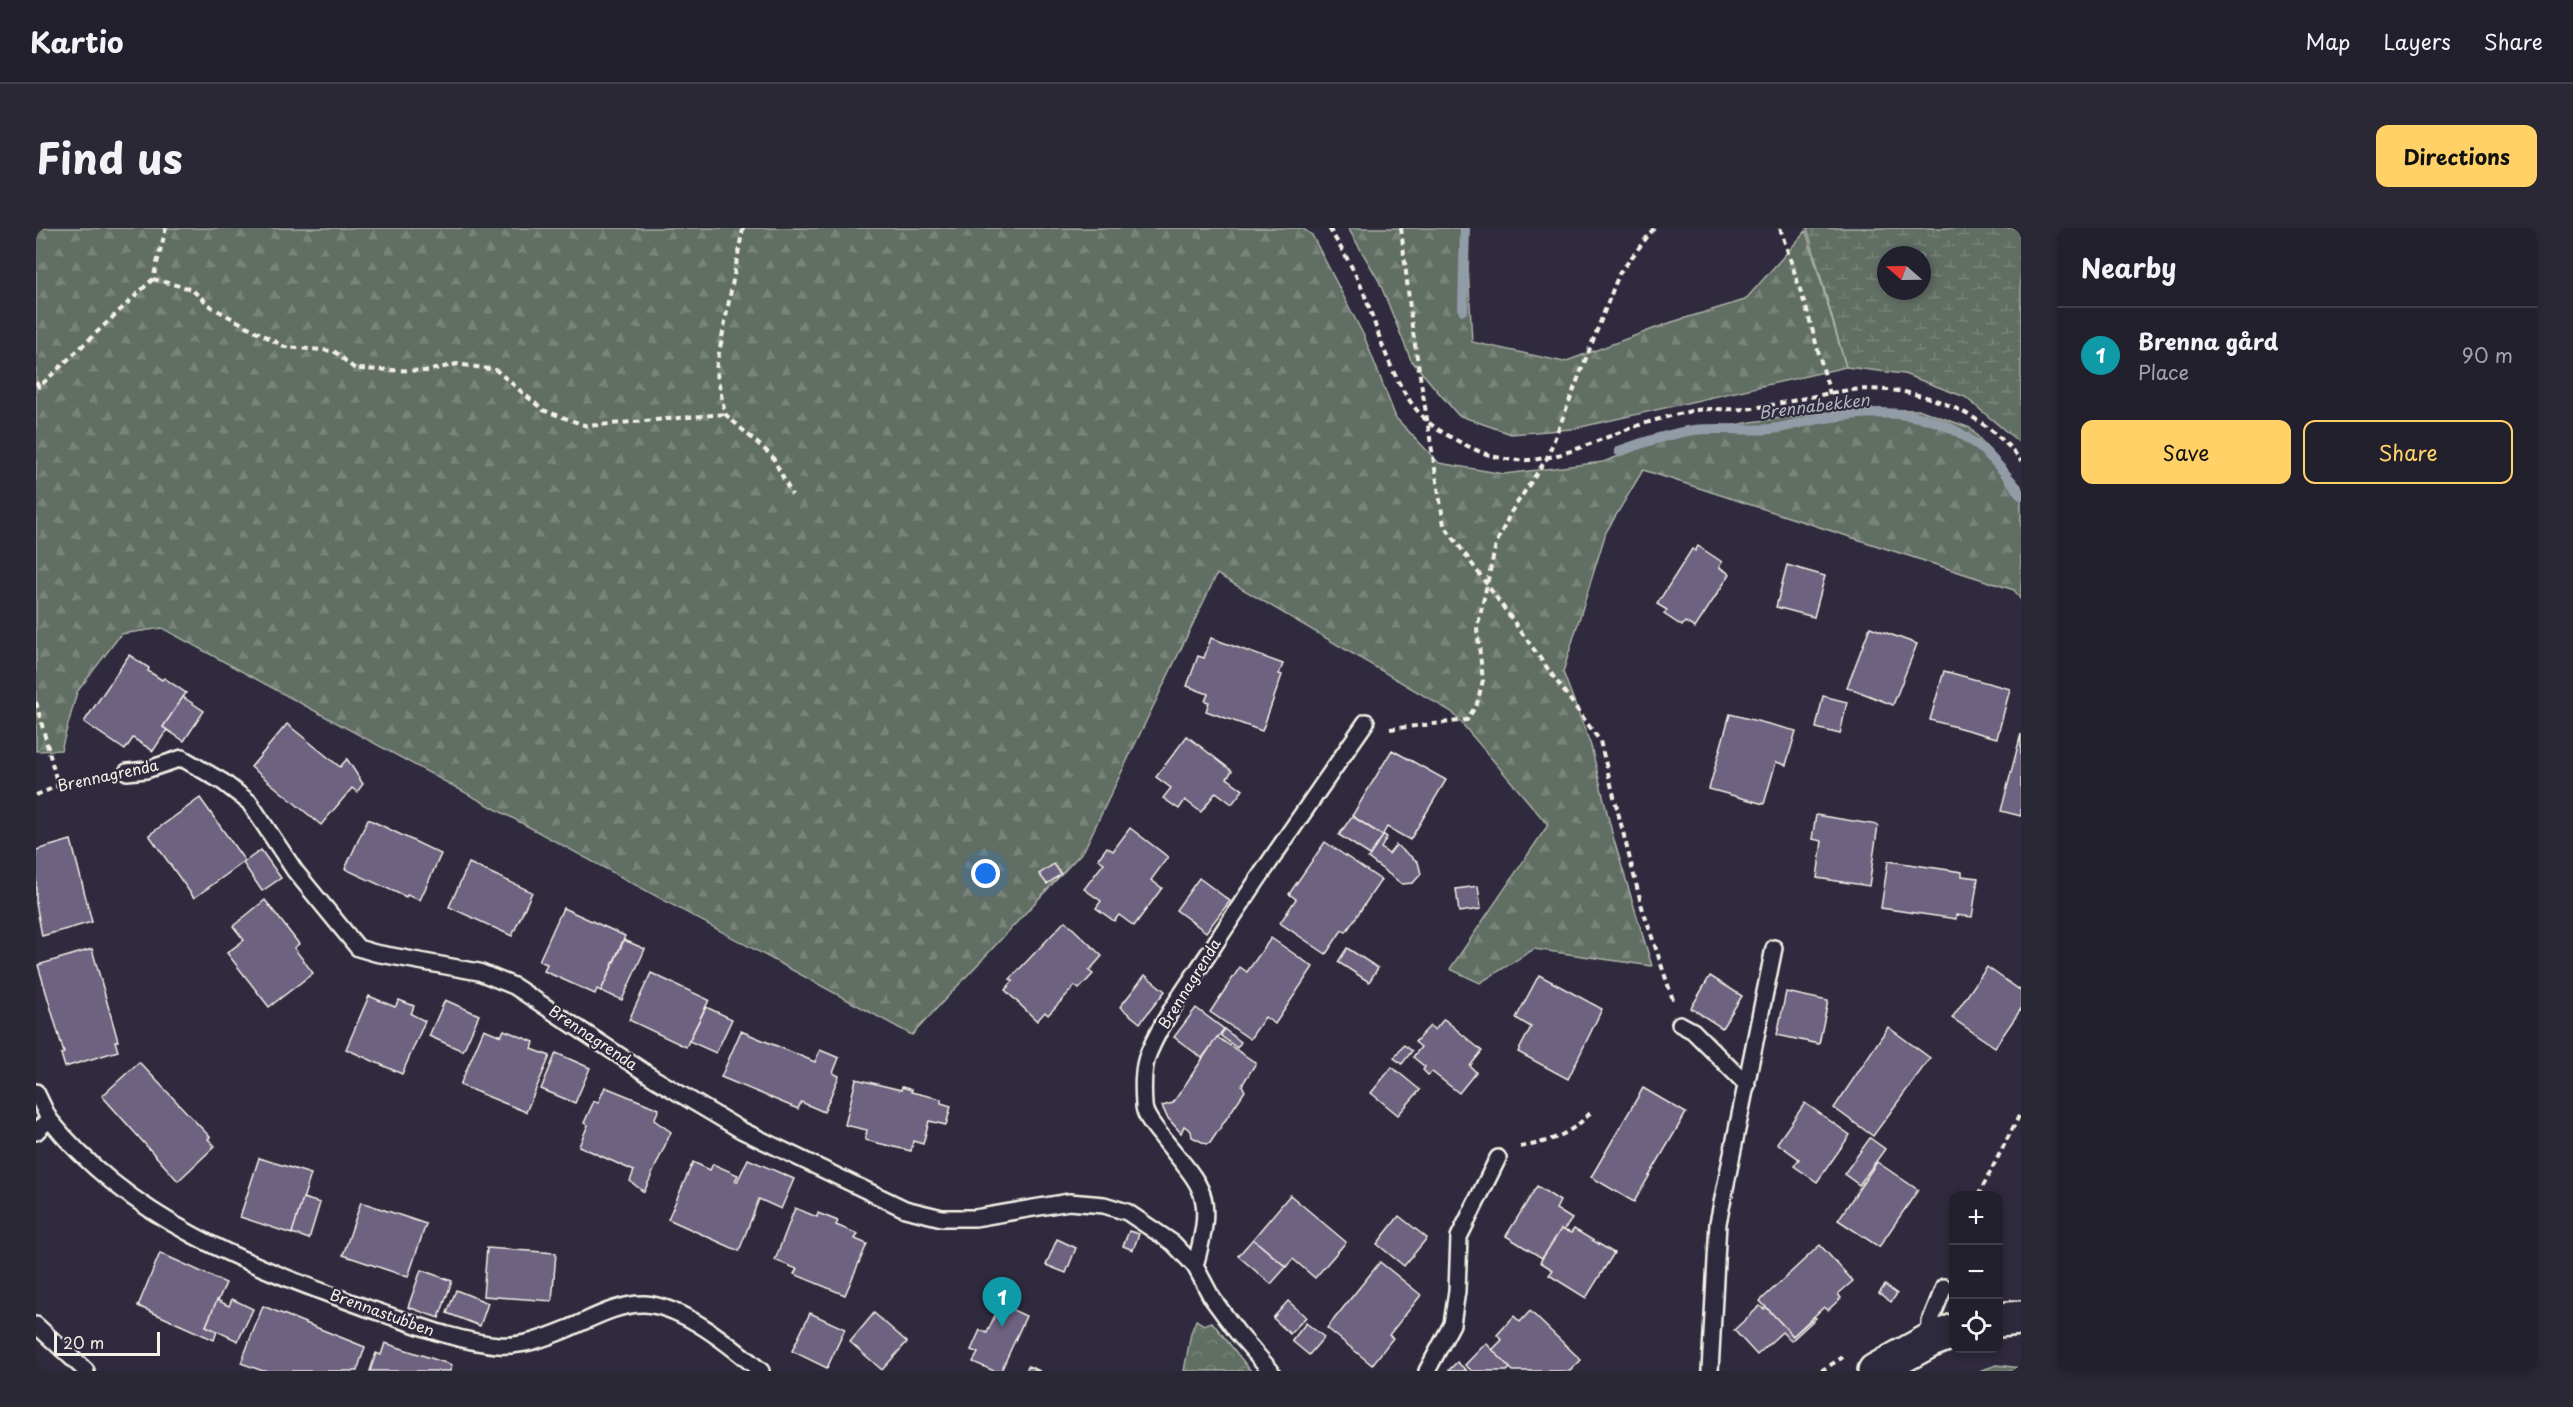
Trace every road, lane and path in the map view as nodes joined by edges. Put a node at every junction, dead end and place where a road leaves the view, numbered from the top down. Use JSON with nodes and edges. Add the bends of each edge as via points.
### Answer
{"nodes":[{"id":1,"x":166,"y":228,"type":"edge"},
{"id":2,"x":743,"y":228,"type":"edge"},
{"id":3,"x":1329,"y":228,"type":"edge"},
{"id":4,"x":1401,"y":228,"type":"edge"},
{"id":5,"x":1654,"y":228,"type":"edge"},
{"id":6,"x":1780,"y":228,"type":"edge"},
{"id":7,"x":153,"y":279,"type":"junction"},
{"id":8,"x":36,"y":382,"type":"edge"},
{"id":9,"x":1830,"y":394,"type":"junction"},
{"id":10,"x":725,"y":414,"type":"junction"},
{"id":11,"x":1427,"y":421,"type":"junction"},
{"id":12,"x":1547,"y":458,"type":"junction"},
{"id":13,"x":2021,"y":461,"type":"edge"},
{"id":14,"x":792,"y":495,"type":"dead end"},
{"id":15,"x":1487,"y":585,"type":"junction"},
{"id":16,"x":36,"y":702,"type":"edge"},
{"id":17,"x":1363,"y":727,"type":"joint"},
{"id":18,"x":127,"y":772,"type":"joint"},
{"id":19,"x":58,"y":786,"type":"junction"},
{"id":20,"x":36,"y":795,"type":"edge"},
{"id":21,"x":1774,"y":948,"type":"dead end"},
{"id":22,"x":1680,"y":1024,"type":"joint"},
{"id":23,"x":1747,"y":1085,"type":"junction"},
{"id":24,"x":36,"y":1092,"type":"edge"},
{"id":25,"x":1593,"y":1110,"type":"dead end"},
{"id":26,"x":2021,"y":1112,"type":"edge"},
{"id":27,"x":49,"y":1119,"type":"junction"},
{"id":28,"x":36,"y":1132,"type":"edge"},
{"id":29,"x":1498,"y":1158,"type":"joint"},
{"id":30,"x":1981,"y":1191,"type":"edge"},
{"id":31,"x":1195,"y":1266,"type":"junction"},
{"id":32,"x":1944,"y":1287,"type":"dead end"},
{"id":33,"x":2021,"y":1318,"type":"edge"},
{"id":34,"x":2003,"y":1320,"type":"edge"},
{"id":35,"x":36,"y":1325,"type":"edge"},
{"id":36,"x":1941,"y":1336,"type":"edge"},
{"id":37,"x":86,"y":1371,"type":"edge"},
{"id":38,"x":761,"y":1371,"type":"edge"},
{"id":39,"x":1271,"y":1371,"type":"edge"},
{"id":40,"x":1427,"y":1371,"type":"edge"},
{"id":41,"x":1710,"y":1371,"type":"edge"},
{"id":42,"x":1875,"y":1371,"type":"edge"}],
"edges":[{"from":1,"to":7,"type":"path"},
{"from":2,"to":10,"type":"path","via":[[716,369]]},
{"from":3,"to":11,"type":"path","via":[[1364,295],[1399,380]]},
{"from":4,"to":11,"type":"path"},
{"from":5,"to":12,"type":"path","via":[[1619,274]]},
{"from":6,"to":9,"type":"path"},
{"from":7,"to":8,"type":"path","via":[[39,387]]},
{"from":7,"to":10,"type":"path","via":[[191,290],[213,308],[285,347],[334,351],[355,369],[426,371],[457,364],[496,370],[543,410],[587,426]]},
{"from":9,"to":12,"type":"path","via":[[1758,408],[1690,411]]},
{"from":9,"to":13,"type":"path","via":[[1876,391],[1939,401],[1965,412],[1992,431]]},
{"from":10,"to":14,"type":"path","via":[[772,456]]},
{"from":11,"to":12,"type":"path","via":[[1473,449],[1501,459]]},
{"from":11,"to":15,"type":"path","via":[[1443,525]]},
{"from":12,"to":15,"type":"path","via":[[1511,512],[1496,544]]},
{"from":15,"to":17,"type":"path","via":[[1478,629],[1483,680],[1477,704],[1467,720]]},
{"from":15,"to":22,"type":"path","via":[[1600,741],[1642,907]]},
{"from":16,"to":19,"type":"path"},
{"from":17,"to":31,"type":"lane","name":"Brennagrenda","via":[[1259,876],[1163,1024],[1148,1054],[1144,1109],[1186,1164],[1206,1206]]},
{"from":18,"to":19,"type":"path","name":"Brennagrenda"},
{"from":18,"to":31,"type":"lane","name":"Brennagrenda","via":[[182,758],[249,802],[295,871],[358,948],[479,972],[514,986],[645,1073],[741,1130],[905,1209],[942,1218],[975,1218],[1069,1202],[1104,1205],[1146,1223]]},
{"from":19,"to":20,"type":"path","name":"Brennagrenda"},
{"from":21,"to":23,"type":"lane"},
{"from":22,"to":23,"type":"lane","via":[[1693,1031]]},
{"from":23,"to":41,"type":"lane","via":[[1718,1222]]},
{"from":24,"to":27,"type":"lane","name":"Brennastubben"},
{"from":25,"to":29,"type":"path","via":[[1579,1126],[1551,1142],[1516,1148]]},
{"from":26,"to":30,"type":"path"},
{"from":27,"to":28,"type":"lane"},
{"from":27,"to":38,"type":"lane","name":"Brennastubben","via":[[75,1152],[132,1198],[188,1234],[218,1250],[440,1334],[499,1345],[536,1341],[619,1308],[644,1304],[668,1310],[704,1328]]},
{"from":29,"to":40,"type":"lane","via":[[1459,1237],[1452,1324]]},
{"from":31,"to":39,"type":"lane","name":"Brennagrenda","via":[[1212,1298]]},
{"from":32,"to":36,"type":"lane","via":[[1930,1322]]},
{"from":33,"to":34,"type":"street"},
{"from":35,"to":37,"type":"lane"},
{"from":36,"to":42,"type":"street"}]}
